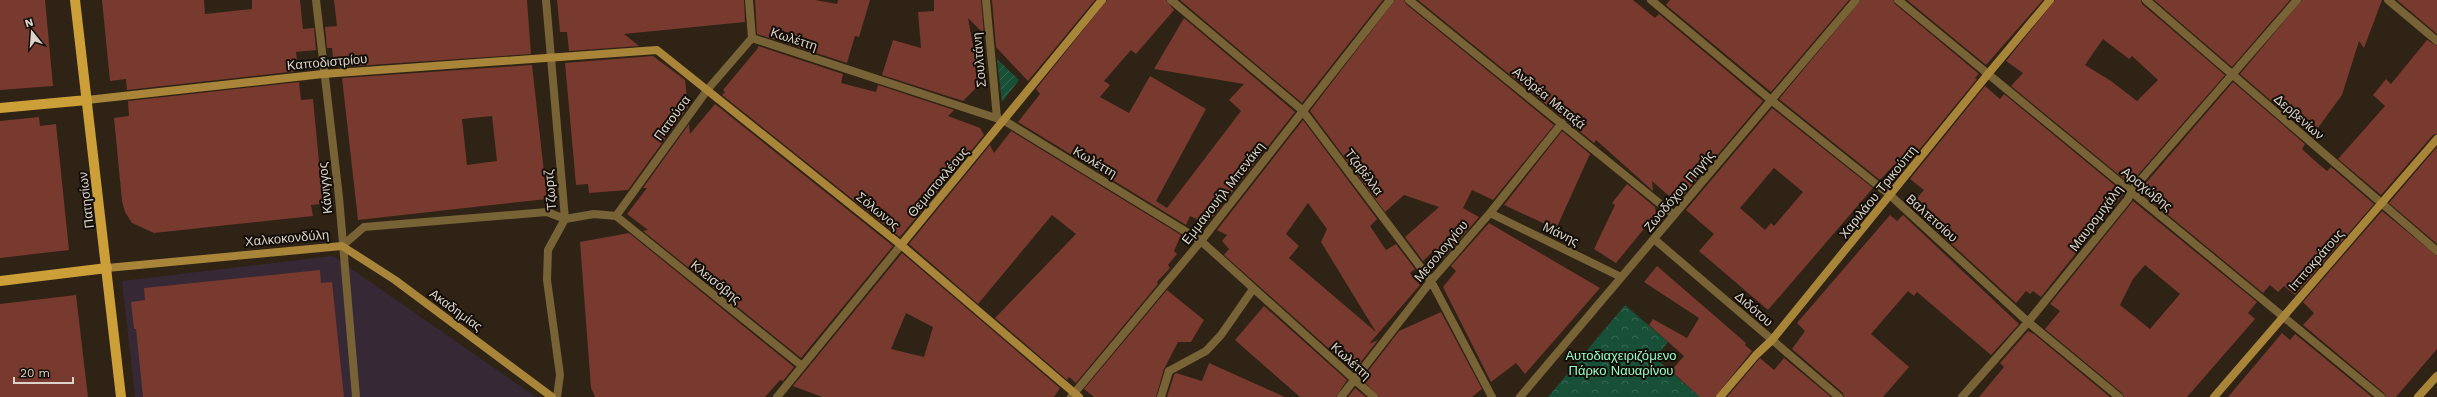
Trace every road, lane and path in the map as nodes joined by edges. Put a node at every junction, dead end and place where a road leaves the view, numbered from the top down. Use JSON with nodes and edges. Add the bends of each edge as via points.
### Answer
{"nodes":[{"id":1,"x":75,"y":0,"type":"edge"},
{"id":2,"x":316,"y":0,"type":"edge"},
{"id":3,"x":546,"y":0,"type":"edge"},
{"id":4,"x":749,"y":0,"type":"edge"},
{"id":5,"x":986,"y":0,"type":"edge"},
{"id":6,"x":1102,"y":0,"type":"edge"},
{"id":7,"x":1171,"y":0,"type":"edge"},
{"id":8,"x":1390,"y":0,"type":"edge"},
{"id":9,"x":1409,"y":0,"type":"edge"},
{"id":10,"x":1651,"y":0,"type":"edge"},
{"id":11,"x":1856,"y":0,"type":"edge"},
{"id":12,"x":1898,"y":0,"type":"edge"},
{"id":13,"x":2050,"y":0,"type":"edge"},
{"id":14,"x":2146,"y":0,"type":"edge"},
{"id":15,"x":2297,"y":0,"type":"edge"},
{"id":16,"x":2388,"y":0,"type":"edge"},
{"id":17,"x":752,"y":38,"type":"junction"},
{"id":18,"x":2437,"y":41,"type":"edge"},
{"id":19,"x":657,"y":50,"type":"joint"},
{"id":20,"x":552,"y":56,"type":"junction"},
{"id":21,"x":323,"y":74,"type":"junction"},
{"id":22,"x":1988,"y":74,"type":"junction"},
{"id":23,"x":2233,"y":76,"type":"junction"},
{"id":24,"x":708,"y":89,"type":"junction"},
{"id":25,"x":87,"y":100,"type":"junction"},
{"id":26,"x":1771,"y":100,"type":"junction"},
{"id":27,"x":0,"y":108,"type":"edge"},
{"id":28,"x":1302,"y":110,"type":"junction"},
{"id":29,"x":1001,"y":120,"type":"junction"},
{"id":30,"x":1562,"y":123,"type":"junction"},
{"id":31,"x":2437,"y":139,"type":"edge"},
{"id":32,"x":2131,"y":192,"type":"junction"},
{"id":33,"x":1891,"y":196,"type":"junction"},
{"id":34,"x":2381,"y":203,"type":"junction"},
{"id":35,"x":1490,"y":213,"type":"junction"},
{"id":36,"x":1674,"y":215,"type":"junction"},
{"id":37,"x":616,"y":216,"type":"junction"},
{"id":38,"x":565,"y":219,"type":"junction"},
{"id":39,"x":1654,"y":239,"type":"junction"},
{"id":40,"x":1201,"y":241,"type":"junction"},
{"id":41,"x":901,"y":245,"type":"junction"},
{"id":42,"x":342,"y":246,"type":"junction"},
{"id":43,"x":2437,"y":251,"type":"edge"},
{"id":44,"x":107,"y":268,"type":"junction"},
{"id":45,"x":1621,"y":277,"type":"junction"},
{"id":46,"x":0,"y":280,"type":"edge"},
{"id":47,"x":1431,"y":281,"type":"junction"},
{"id":48,"x":1254,"y":289,"type":"junction"},
{"id":49,"x":2283,"y":317,"type":"junction"},
{"id":50,"x":2028,"y":322,"type":"junction"},
{"id":51,"x":1772,"y":340,"type":"junction"},
{"id":52,"x":802,"y":366,"type":"junction"},
{"id":53,"x":2437,"y":376,"type":"edge"},
{"id":54,"x":1355,"y":381,"type":"junction"},
{"id":55,"x":1075,"y":396,"type":"edge"},
{"id":56,"x":121,"y":397,"type":"edge"},
{"id":57,"x":356,"y":397,"type":"edge"},
{"id":58,"x":552,"y":397,"type":"edge"},
{"id":59,"x":557,"y":397,"type":"edge"},
{"id":60,"x":778,"y":397,"type":"edge"},
{"id":61,"x":1161,"y":397,"type":"edge"},
{"id":62,"x":1341,"y":397,"type":"edge"},
{"id":63,"x":1374,"y":397,"type":"edge"},
{"id":64,"x":1492,"y":397,"type":"edge"},
{"id":65,"x":1520,"y":397,"type":"edge"},
{"id":66,"x":1720,"y":397,"type":"edge"},
{"id":67,"x":1839,"y":397,"type":"edge"},
{"id":68,"x":1962,"y":397,"type":"edge"},
{"id":69,"x":2119,"y":397,"type":"edge"},
{"id":70,"x":2214,"y":397,"type":"edge"},
{"id":71,"x":2381,"y":397,"type":"edge"},
{"id":72,"x":2418,"y":397,"type":"edge"}],
"edges":[{"from":1,"to":25,"type":"main road","name":"Πατησίων"},
{"from":2,"to":21,"type":"street","name":"Κάνιγγος"},
{"from":3,"to":20,"type":"street","name":"Τζωρτζ"},
{"from":4,"to":17,"type":"street"},
{"from":5,"to":29,"type":"street","name":"Σουλτάνη"},
{"from":6,"to":29,"type":"main road","name":"Θεμιστοκλέους"},
{"from":7,"to":28,"type":"street","name":"Τζαβέλλα"},
{"from":8,"to":28,"type":"street","name":"Εμμανουήλ Μπενάκη"},
{"from":9,"to":30,"type":"street","name":"Ανδρέα Μεταξά"},
{"from":10,"to":26,"type":"street","name":"Βαλτετσίου"},
{"from":11,"to":26,"type":"street","name":"Ζωοδόχου Πηγής"},
{"from":12,"to":22,"type":"street","name":"Αραχώβης"},
{"from":13,"to":22,"type":"main road","name":"Χαριλάου Τρικούπη"},
{"from":14,"to":23,"type":"street","name":"Δερβενίων"},
{"from":15,"to":23,"type":"street","name":"Μαυρομιχάλη"},
{"from":16,"to":18,"type":"street"},
{"from":17,"to":24,"type":"street","name":"Πατούσα"},
{"from":17,"to":29,"type":"street","name":"Κωλέττη"},
{"from":19,"to":20,"type":"main road","name":"Καποδιστρίου"},
{"from":19,"to":24,"type":"main road","name":"Σόλωνος"},
{"from":20,"to":21,"type":"main road","name":"Καποδιστρίου"},
{"from":20,"to":38,"type":"street","name":"Τζωρτζ"},
{"from":21,"to":25,"type":"main road","name":"Καποδιστρίου"},
{"from":21,"to":42,"type":"street","name":"Κάνιγγος","via":[[339,197]]},
{"from":22,"to":32,"type":"street","name":"Αραχώβης"},
{"from":22,"to":33,"type":"main road","name":"Χαριλάου Τρικούπη"},
{"from":23,"to":32,"type":"street","name":"Μαυρομιχάλη"},
{"from":23,"to":34,"type":"street","name":"Δερβενίων"},
{"from":24,"to":37,"type":"street","name":"Πατούσα"},
{"from":24,"to":41,"type":"main road","name":"Σόλωνος"},
{"from":25,"to":27,"type":"main road","name":"Καποδιστρίου"},
{"from":25,"to":44,"type":"main road","name":"Πατησίων"},
{"from":26,"to":33,"type":"street","name":"Βαλτετσίου"},
{"from":26,"to":36,"type":"street","name":"Ζωοδόχου Πηγής"},
{"from":28,"to":40,"type":"street","name":"Εμμανουήλ Μπενάκη"},
{"from":28,"to":47,"type":"street","name":"Τζαβέλλα"},
{"from":29,"to":40,"type":"street","name":"Κωλέττη"},
{"from":29,"to":41,"type":"main road","name":"Θεμιστοκλέους"},
{"from":30,"to":35,"type":"street","name":"Μεσολογγίου"},
{"from":30,"to":36,"type":"street","name":"Ανδρέα Μεταξά"},
{"from":31,"to":34,"type":"main road","name":"Ιπποκράτους"},
{"from":32,"to":49,"type":"street","name":"Αραχώβης"},
{"from":32,"to":50,"type":"street","name":"Μαυρομιχάλη","via":[[2128,200]]},
{"from":33,"to":50,"type":"street","name":"Βαλτετσίου"},
{"from":33,"to":51,"type":"main road","name":"Χαριλάου Τρικούπη"},
{"from":34,"to":43,"type":"street","name":"Δερβενίων"},
{"from":34,"to":49,"type":"main road","name":"Ιπποκράτους"},
{"from":35,"to":45,"type":"street","name":"Μάνης"},
{"from":35,"to":47,"type":"street","name":"Μεσολογγίου"},
{"from":36,"to":39,"type":"street","name":"Ζωοδόχου Πηγής"},
{"from":37,"to":38,"type":"street","via":[[594,214]]},
{"from":37,"to":52,"type":"street","name":"Κλεισόβης"},
{"from":38,"to":42,"type":"street","name":"Χαλκοκονδύλη","via":[[547,212],[364,227]]},
{"from":38,"to":59,"type":"street","name":"Τζωρτζ","via":[[548,250],[547,280],[560,375]]},
{"from":39,"to":45,"type":"street","name":"Ζωοδόχου Πηγής"},
{"from":39,"to":51,"type":"street","name":"Διδότου"},
{"from":40,"to":48,"type":"street","name":"Κωλέττη"},
{"from":40,"to":55,"type":"street","name":"Εμμανουήλ Μπενάκη"},
{"from":41,"to":52,"type":"street","name":"Θεμιστοκλέους"},
{"from":41,"to":55,"type":"main road","name":"Σόλωνος"},
{"from":42,"to":44,"type":"main road","name":"Χαλκοκονδύλη"},
{"from":42,"to":57,"type":"street","name":"Κάνιγγος"},
{"from":42,"to":58,"type":"main road","name":"Ακαδημίας","via":[[395,280]]},
{"from":44,"to":46,"type":"main road","name":"Χαλκοκονδύλη"},
{"from":44,"to":56,"type":"main road","name":"Πατησίων"},
{"from":45,"to":65,"type":"street","name":"Ζωοδόχου Πηγής"},
{"from":47,"to":54,"type":"street","name":"Μεσολογγίου"},
{"from":47,"to":64,"type":"street","name":"Τζαβέλλα"},
{"from":48,"to":54,"type":"street","name":"Κωλέττη"},
{"from":48,"to":61,"type":"street","via":[[1221,335],[1206,351],[1169,371]]},
{"from":49,"to":70,"type":"main road","name":"Ιπποκράτους"},
{"from":49,"to":71,"type":"street","name":"Αραχώβης"},
{"from":50,"to":68,"type":"street","name":"Μαυρομιχάλη"},
{"from":50,"to":69,"type":"street","name":"Βαλτετσίου"},
{"from":51,"to":66,"type":"main road","name":"Χαριλάου Τρικούπη","via":[[1756,354]]},
{"from":51,"to":67,"type":"street","name":"Διδότου"},
{"from":52,"to":60,"type":"street","name":"Θεμιστοκλέους"},
{"from":53,"to":72,"type":"main road"},
{"from":54,"to":62,"type":"street","name":"Μεσολογγίου"},
{"from":54,"to":63,"type":"street","name":"Κωλέττη"}]}
